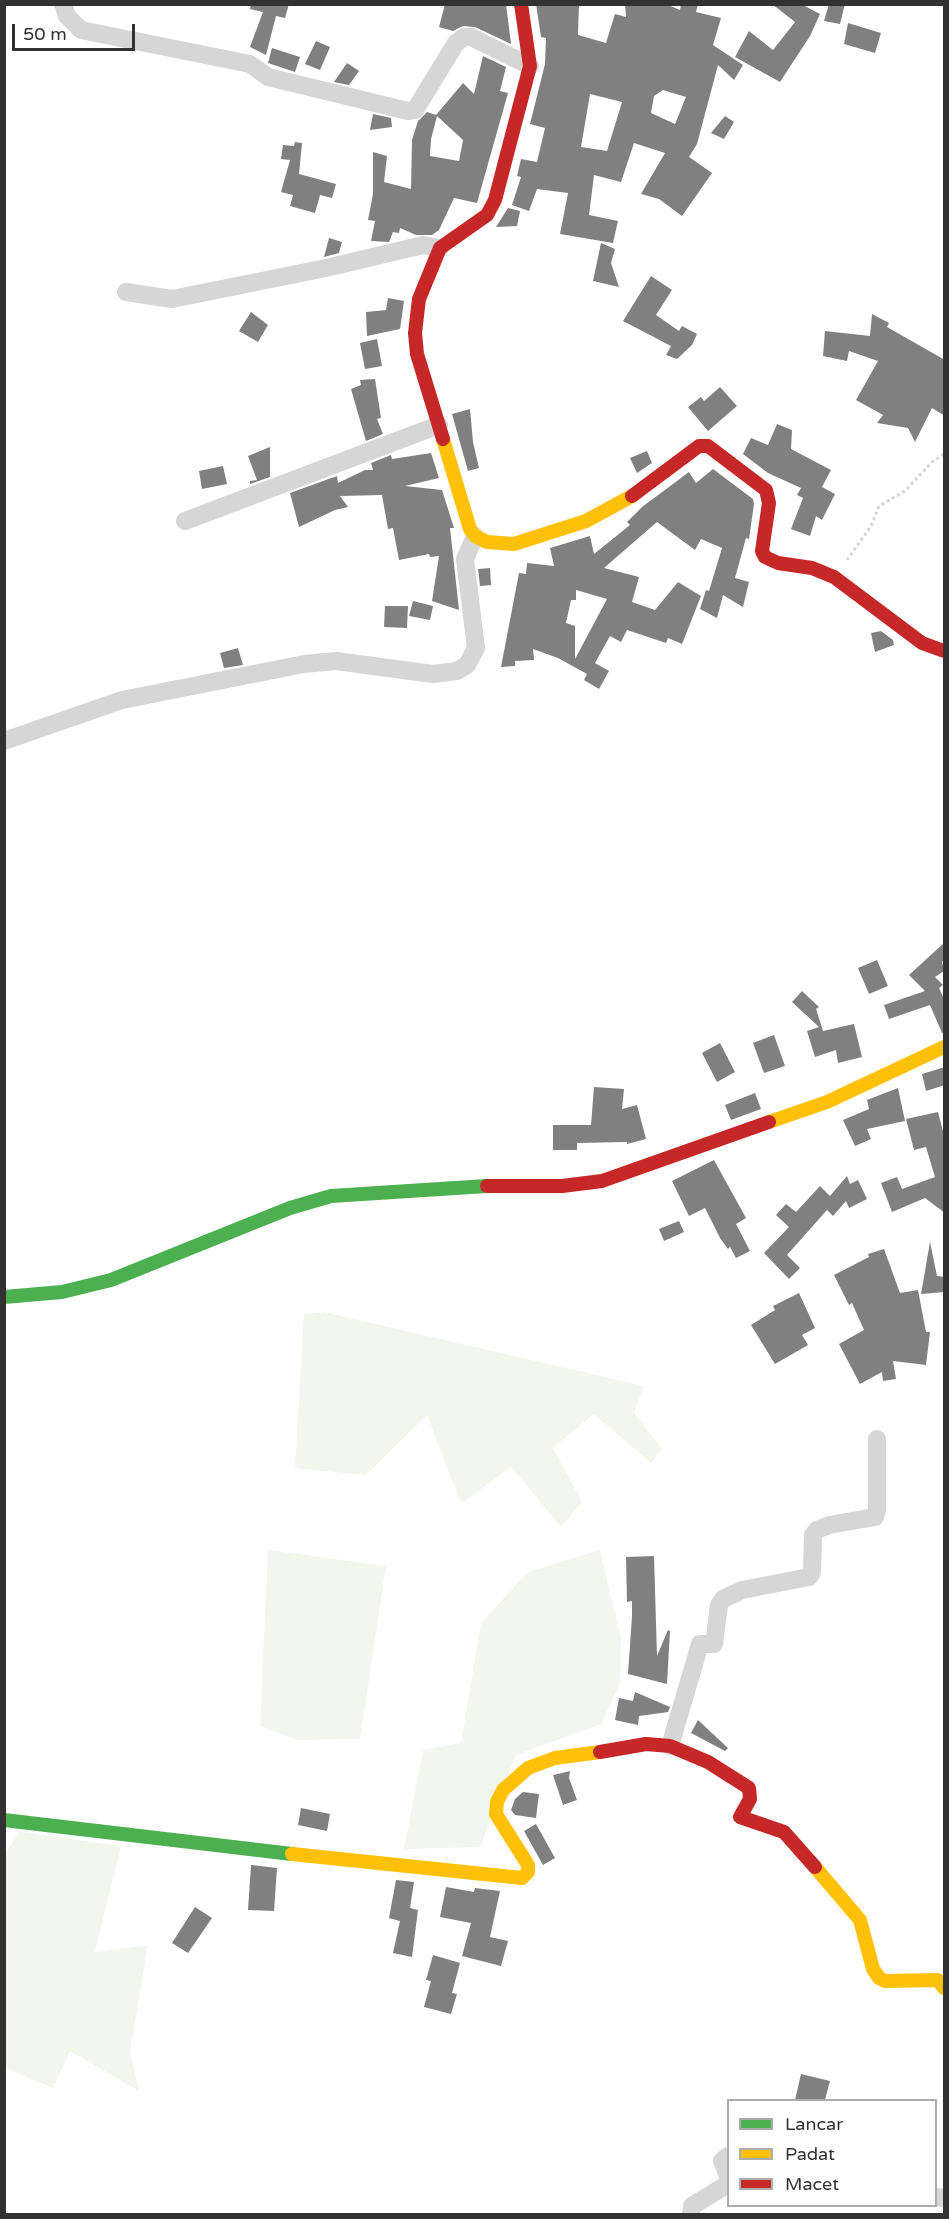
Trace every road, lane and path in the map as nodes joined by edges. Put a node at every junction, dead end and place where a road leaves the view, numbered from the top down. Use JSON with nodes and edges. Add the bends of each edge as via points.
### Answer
{"nodes":[{"id":1,"x":63,"y":4,"type":"edge"},
{"id":2,"x":521,"y":4,"type":"edge"},
{"id":3,"x":530,"y":66,"type":"junction"},
{"id":4,"x":440,"y":248,"type":"junction"},
{"id":5,"x":126,"y":292,"type":"dead end"},
{"id":6,"x":439,"y":425,"type":"junction"},
{"id":7,"x":945,"y":454,"type":"edge"},
{"id":8,"x":185,"y":521,"type":"dead end"},
{"id":9,"x":475,"y":536,"type":"junction"},
{"id":10,"x":834,"y":577,"type":"junction"},
{"id":11,"x":945,"y":651,"type":"edge"},
{"id":12,"x":4,"y":741,"type":"edge"},
{"id":13,"x":945,"y":1047,"type":"edge"},
{"id":14,"x":4,"y":1297,"type":"edge"},
{"id":15,"x":877,"y":1440,"type":"dead end"},
{"id":16,"x":669,"y":1746,"type":"junction"},
{"id":17,"x":4,"y":1820,"type":"edge"},
{"id":18,"x":945,"y":1988,"type":"edge"},
{"id":19,"x":727,"y":2157,"type":"edge"},
{"id":20,"x":727,"y":2172,"type":"edge"},
{"id":21,"x":727,"y":2185,"type":"edge"},
{"id":22,"x":691,"y":2214,"type":"edge"}],
"edges":[{"from":1,"to":3,"type":"street","via":[[71,21],[81,30],[250,64],[268,77],[408,111],[415,110],[456,43],[464,37]]},
{"from":2,"to":3,"type":"street"},
{"from":3,"to":4,"type":"street","via":[[495,200],[487,215]]},
{"from":4,"to":5,"type":"street","via":[[423,245],[172,298]]},
{"from":4,"to":6,"type":"street","via":[[420,299],[415,333],[417,354]]},
{"from":6,"to":8,"type":"street"},
{"from":6,"to":9,"type":"street"},
{"from":7,"to":10,"type":"path","via":[[905,490],[879,506],[872,526]]},
{"from":9,"to":10,"type":"street","via":[[487,542],[514,544],[602,515],[704,445],[766,490],[769,503],[762,551],[765,557]]},
{"from":9,"to":12,"type":"street","via":[[465,559],[476,648],[467,665],[458,670],[433,674],[336,662],[310,663],[122,700]]},
{"from":10,"to":11,"type":"street","via":[[922,643]]},
{"from":13,"to":14,"type":"street","via":[[790,1116],[602,1181],[331,1196],[290,1208],[111,1280],[62,1292]]},
{"from":15,"to":16,"type":"street","via":[[876,1515],[828,1525],[814,1532],[812,1572],[723,1599],[714,1644],[700,1644]]},
{"from":16,"to":17,"type":"street","via":[[646,1744],[555,1758],[528,1768],[503,1790],[496,1802],[496,1814],[528,1865],[522,1878]]},
{"from":16,"to":18,"type":"street","via":[[708,1762],[749,1788],[750,1799],[740,1817],[784,1832],[850,1906],[860,1920],[879,1978],[938,1980]]},
{"from":19,"to":20,"type":"street","via":[[722,2161]]},
{"from":21,"to":22,"type":"street","via":[[693,2206]]}]}
